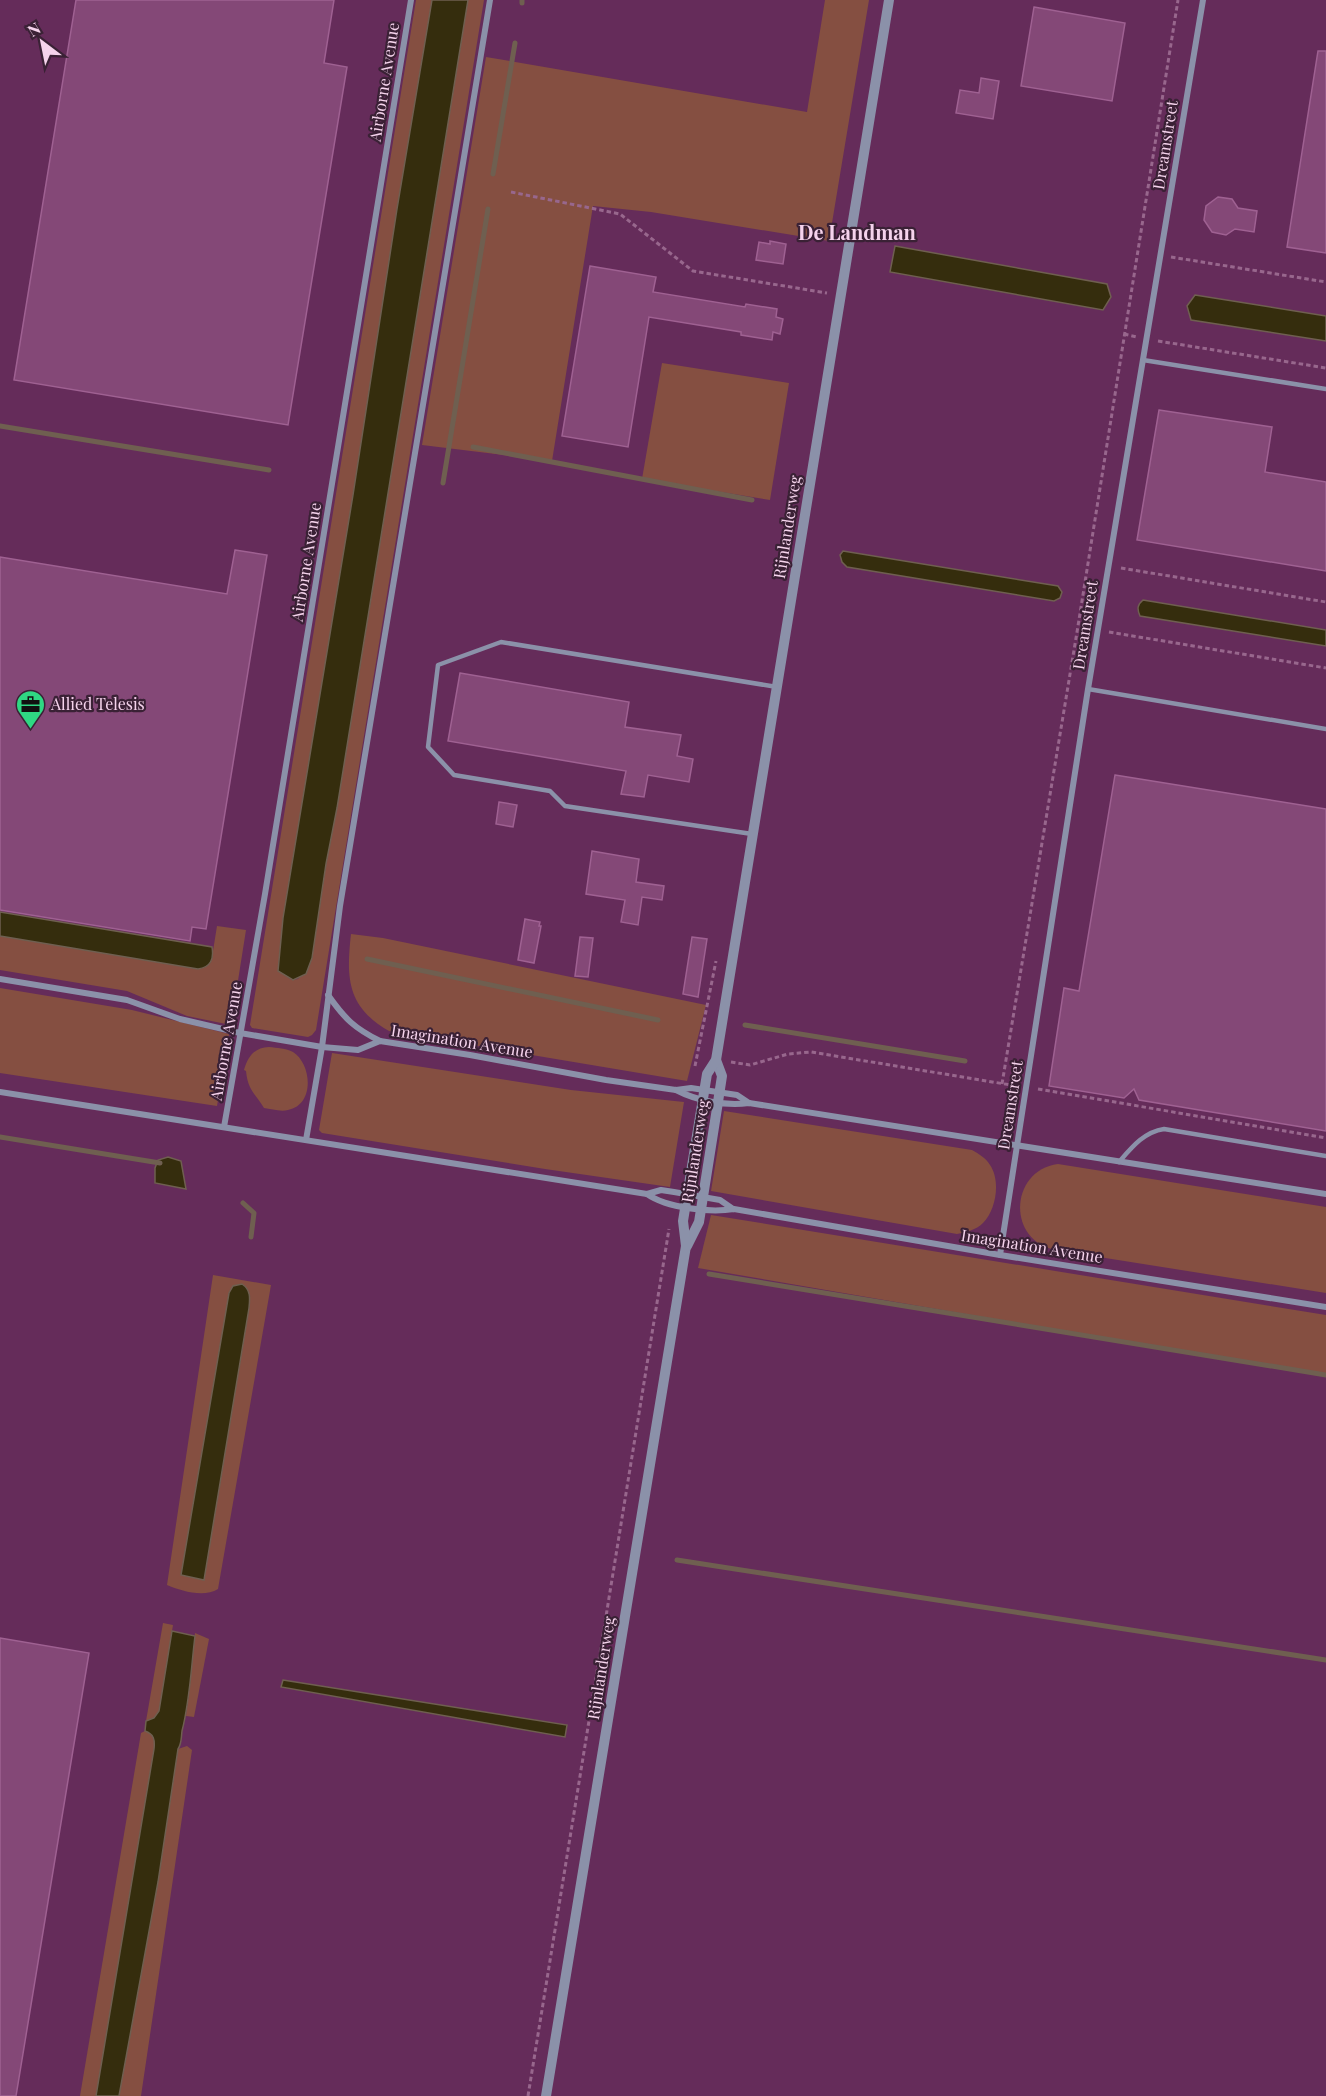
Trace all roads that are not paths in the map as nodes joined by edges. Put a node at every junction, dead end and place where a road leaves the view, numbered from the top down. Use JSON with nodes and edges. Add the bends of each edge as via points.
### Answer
{"nodes":[{"id":1,"x":411,"y":0,"type":"edge"},
{"id":2,"x":490,"y":0,"type":"edge"},
{"id":3,"x":889,"y":0,"type":"edge"},
{"id":4,"x":1203,"y":0,"type":"edge"},
{"id":5,"x":1143,"y":360,"type":"junction"},
{"id":6,"x":1326,"y":389,"type":"edge"},
{"id":7,"x":777,"y":687,"type":"junction"},
{"id":8,"x":1088,"y":689,"type":"junction"},
{"id":9,"x":1326,"y":729,"type":"edge"},
{"id":10,"x":753,"y":834,"type":"junction"},
{"id":11,"x":0,"y":979,"type":"edge"},
{"id":12,"x":328,"y":995,"type":"junction"},
{"id":13,"x":240,"y":1033,"type":"junction"},
{"id":14,"x":380,"y":1041,"type":"junction"},
{"id":15,"x":322,"y":1047,"type":"junction"},
{"id":16,"x":716,"y":1060,"type":"junction"},
{"id":17,"x":0,"y":1092,"type":"edge"},
{"id":18,"x":704,"y":1095,"type":"junction"},
{"id":19,"x":718,"y":1097,"type":"junction"},
{"id":20,"x":749,"y":1103,"type":"junction"},
{"id":21,"x":224,"y":1127,"type":"junction"},
{"id":22,"x":306,"y":1140,"type":"junction"},
{"id":23,"x":1017,"y":1146,"type":"junction"},
{"id":24,"x":1326,"y":1156,"type":"edge"},
{"id":25,"x":1119,"y":1162,"type":"junction"},
{"id":26,"x":647,"y":1194,"type":"junction"},
{"id":27,"x":688,"y":1194,"type":"junction"},
{"id":28,"x":1326,"y":1194,"type":"edge"},
{"id":29,"x":703,"y":1197,"type":"junction"},
{"id":30,"x":686,"y":1206,"type":"junction"},
{"id":31,"x":701,"y":1209,"type":"junction"},
{"id":32,"x":734,"y":1209,"type":"junction"},
{"id":33,"x":686,"y":1246,"type":"junction"},
{"id":34,"x":1000,"y":1255,"type":"junction"},
{"id":35,"x":1326,"y":1306,"type":"edge"},
{"id":36,"x":546,"y":2096,"type":"edge"}],
"edges":[{"from":1,"to":13,"type":"street","name":"Airborne Avenue"},
{"from":2,"to":12,"type":"street"},
{"from":3,"to":7,"type":"street","name":"Rijnlanderweg"},
{"from":4,"to":5,"type":"street","name":"Dreamstreet"},
{"from":5,"to":6,"type":"lane"},
{"from":5,"to":8,"type":"street","name":"Dreamstreet"},
{"from":7,"to":10,"type":"street","name":"Rijnlanderweg"},
{"from":7,"to":10,"type":"lane","via":[[501,642],[438,665],[428,747],[454,775],[550,791],[565,806]]},
{"from":8,"to":9,"type":"lane"},
{"from":8,"to":23,"type":"street","name":"Dreamstreet"},
{"from":10,"to":16,"type":"street","name":"Rijnlanderweg"},
{"from":11,"to":13,"type":"street","name":"Imagination Avenue","via":[[128,1000],[180,1019]]},
{"from":12,"to":14,"type":"street","via":[[358,1030]]},
{"from":12,"to":15,"type":"street"},
{"from":13,"to":15,"type":"street","name":"Imagination Avenue"},
{"from":13,"to":21,"type":"street","name":"Airborne Avenue"},
{"from":14,"to":15,"type":"street","name":"Imagination Avenue","via":[[358,1050]]},
{"from":14,"to":18,"type":"street","name":"Imagination Avenue","via":[[676,1090],[690,1097]]},
{"from":15,"to":22,"type":"street"},
{"from":16,"to":18,"type":"street","name":"Rijnlanderweg","via":[[707,1074]]},
{"from":16,"to":19,"type":"street","name":"Rijnlanderweg","via":[[722,1076]]},
{"from":17,"to":21,"type":"street","name":"Imagination Avenue"},
{"from":18,"to":19,"type":"street","name":"Imagination Avenue"},
{"from":18,"to":27,"type":"street","name":"Rijnlanderweg"},
{"from":19,"to":20,"type":"street","name":"Imagination Avenue","via":[[735,1105]]},
{"from":19,"to":20,"type":"street","name":"Imagination Avenue","via":[[737,1095]]},
{"from":19,"to":29,"type":"street","name":"Rijnlanderweg"},
{"from":20,"to":23,"type":"street","name":"Imagination Avenue"},
{"from":21,"to":22,"type":"street","name":"Imagination Avenue"},
{"from":22,"to":26,"type":"street","name":"Imagination Avenue"},
{"from":23,"to":25,"type":"street","name":"Imagination Avenue"},
{"from":23,"to":34,"type":"street","name":"Dreamstreet"},
{"from":24,"to":25,"type":"lane","via":[[1164,1129],[1145,1136]]},
{"from":25,"to":28,"type":"street","name":"Imagination Avenue"},
{"from":26,"to":27,"type":"street","name":"Imagination Avenue","via":[[661,1190]]},
{"from":26,"to":30,"type":"street","name":"Imagination Avenue","via":[[659,1202]]},
{"from":27,"to":29,"type":"street","name":"Imagination Avenue"},
{"from":27,"to":30,"type":"street","name":"Rijnlanderweg"},
{"from":29,"to":31,"type":"street","name":"Rijnlanderweg"},
{"from":29,"to":32,"type":"street","name":"Imagination Avenue","via":[[720,1200]]},
{"from":30,"to":31,"type":"street","name":"Imagination Avenue"},
{"from":30,"to":33,"type":"street","name":"Rijnlanderweg"},
{"from":31,"to":32,"type":"street","name":"Imagination Avenue"},
{"from":31,"to":33,"type":"street","name":"Rijnlanderweg","via":[[699,1222]]},
{"from":32,"to":34,"type":"street","name":"Imagination Avenue"},
{"from":33,"to":36,"type":"street","name":"Rijnlanderweg"},
{"from":34,"to":35,"type":"street","name":"Imagination Avenue"}]}
